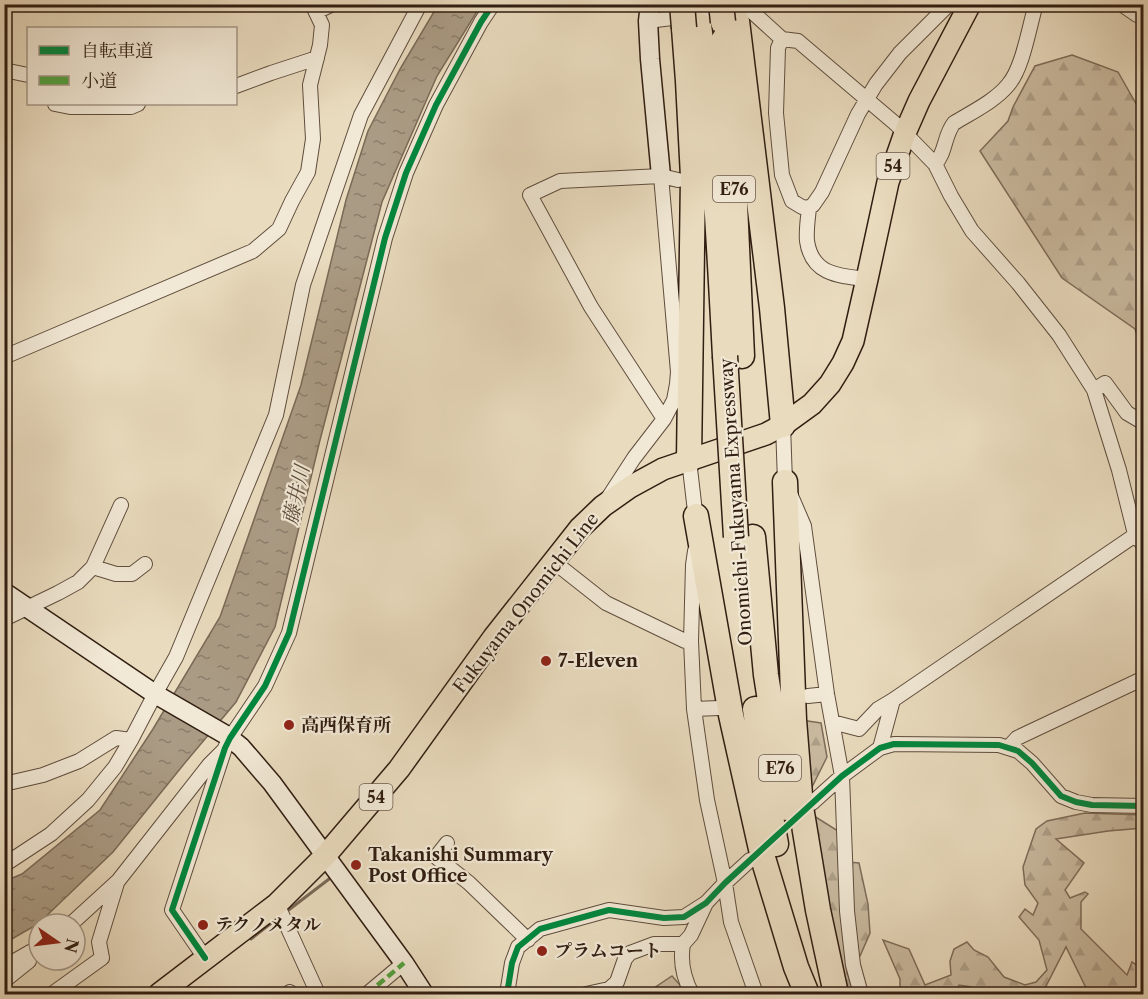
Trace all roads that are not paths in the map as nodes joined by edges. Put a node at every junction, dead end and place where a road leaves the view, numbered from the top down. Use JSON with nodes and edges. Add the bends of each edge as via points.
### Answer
{"nodes":[{"id":1,"x":333,"y":4,"type":"edge"},
{"id":2,"x":420,"y":4,"type":"edge"},
{"id":3,"x":493,"y":4,"type":"edge"},
{"id":4,"x":949,"y":4,"type":"edge"},
{"id":5,"x":970,"y":4,"type":"edge"},
{"id":6,"x":1036,"y":4,"type":"edge"},
{"id":7,"x":1121,"y":4,"type":"edge"},
{"id":8,"x":314,"y":8,"type":"edge"},
{"id":9,"x":649,"y":13,"type":"edge"},
{"id":10,"x":717,"y":13,"type":"edge"},
{"id":11,"x":1143,"y":16,"type":"edge"},
{"id":12,"x":782,"y":39,"type":"junction"},
{"id":13,"x":317,"y":58,"type":"junction"},
{"id":14,"x":4,"y":70,"type":"edge"},
{"id":15,"x":27,"y":75,"type":"edge"},
{"id":16,"x":237,"y":86,"type":"edge"},
{"id":17,"x":866,"y":99,"type":"junction"},
{"id":18,"x":60,"y":105,"type":"edge"},
{"id":19,"x":134,"y":105,"type":"edge"},
{"id":20,"x":905,"y":133,"type":"junction"},
{"id":21,"x":936,"y":164,"type":"junction"},
{"id":22,"x":670,"y":178,"type":"junction"},
{"id":23,"x":809,"y":208,"type":"junction"},
{"id":24,"x":867,"y":279,"type":"junction"},
{"id":25,"x":4,"y":357,"type":"edge"},
{"id":26,"x":1094,"y":390,"type":"junction"},
{"id":27,"x":664,"y":419,"type":"junction"},
{"id":28,"x":1143,"y":423,"type":"edge"},
{"id":29,"x":783,"y":425,"type":"junction"},
{"id":30,"x":689,"y":460,"type":"junction"},
{"id":31,"x":785,"y":482,"type":"junction"},
{"id":32,"x":121,"y":505,"type":"dead end"},
{"id":33,"x":603,"y":506,"type":"junction"},
{"id":34,"x":696,"y":516,"type":"junction"},
{"id":35,"x":1139,"y":531,"type":"edge"},
{"id":36,"x":745,"y":537,"type":"junction"},
{"id":37,"x":1143,"y":546,"type":"edge"},
{"id":38,"x":554,"y":562,"type":"junction"},
{"id":39,"x":145,"y":564,"type":"dead end"},
{"id":40,"x":93,"y":567,"type":"junction"},
{"id":41,"x":4,"y":592,"type":"edge"},
{"id":42,"x":29,"y":608,"type":"junction"},
{"id":43,"x":4,"y":619,"type":"edge"},
{"id":44,"x":691,"y":641,"type":"junction"},
{"id":45,"x":1143,"y":678,"type":"edge"},
{"id":46,"x":827,"y":694,"type":"junction"},
{"id":47,"x":158,"y":696,"type":"junction"},
{"id":48,"x":808,"y":696,"type":"dead end"},
{"id":49,"x":893,"y":700,"type":"junction"},
{"id":50,"x":719,"y":708,"type":"dead end"},
{"id":51,"x":694,"y":709,"type":"junction"},
{"id":52,"x":832,"y":722,"type":"junction"},
{"id":53,"x":131,"y":740,"type":"junction"},
{"id":54,"x":227,"y":741,"type":"junction"},
{"id":55,"x":880,"y":748,"type":"junction"},
{"id":56,"x":1008,"y":748,"type":"junction"},
{"id":57,"x":842,"y":776,"type":"junction"},
{"id":58,"x":4,"y":784,"type":"edge"},
{"id":59,"x":812,"y":803,"type":"tunnel mouth"},
{"id":60,"x":1143,"y":806,"type":"edge"},
{"id":61,"x":447,"y":843,"type":"dead end"},
{"id":62,"x":325,"y":856,"type":"junction"},
{"id":63,"x":750,"y":860,"type":"dead end"},
{"id":64,"x":4,"y":865,"type":"edge"},
{"id":65,"x":725,"y":883,"type":"junction"},
{"id":66,"x":113,"y":889,"type":"junction"},
{"id":67,"x":706,"y":903,"type":"junction"},
{"id":68,"x":277,"y":904,"type":"junction"},
{"id":69,"x":85,"y":912,"type":"edge"},
{"id":70,"x":684,"y":917,"type":"junction"},
{"id":71,"x":528,"y":939,"type":"junction"},
{"id":72,"x":687,"y":940,"type":"junction"},
{"id":73,"x":27,"y":954,"type":"edge"},
{"id":74,"x":205,"y":958,"type":"junction"},
{"id":75,"x":404,"y":963,"type":"junction"},
{"id":76,"x":27,"y":964,"type":"edge"},
{"id":77,"x":4,"y":967,"type":"edge"},
{"id":78,"x":4,"y":981,"type":"edge"},
{"id":79,"x":52,"y":994,"type":"edge"},
{"id":80,"x":159,"y":994,"type":"edge"},
{"id":81,"x":318,"y":994,"type":"edge"},
{"id":82,"x":367,"y":994,"type":"edge"},
{"id":83,"x":424,"y":994,"type":"edge"},
{"id":84,"x":507,"y":994,"type":"edge"},
{"id":85,"x":586,"y":994,"type":"edge"},
{"id":86,"x":692,"y":994,"type":"edge"},
{"id":87,"x":756,"y":994,"type":"edge"},
{"id":88,"x":807,"y":994,"type":"edge"},
{"id":89,"x":813,"y":994,"type":"edge"},
{"id":90,"x":831,"y":994,"type":"edge"},
{"id":91,"x":836,"y":994,"type":"edge"},
{"id":92,"x":861,"y":994,"type":"edge"}],
"edges":[{"from":1,"to":8,"type":"street"},
{"from":2,"to":47,"type":"street","via":[[361,114],[303,285],[276,415]]},
{"from":3,"to":54,"type":"street","via":[[436,105],[406,173],[385,238],[289,633],[265,686]]},
{"from":4,"to":17,"type":"street","via":[[900,53]]},
{"from":5,"to":20,"type":"main road","name":"Fukuyama Onomichi Line","number":"54"},
{"from":6,"to":21,"type":"street","via":[[1019,66],[1009,85],[954,123]]},
{"from":7,"to":11,"type":"street"},
{"from":8,"to":13,"type":"street","via":[[322,25]]},
{"from":9,"to":10,"type":"street"},
{"from":9,"to":22,"type":"street","via":[[650,59]]},
{"from":10,"to":12,"type":"street"},
{"from":10,"to":29,"type":"highway","via":[[772,308]]},
{"from":10,"to":30,"type":"highway","via":[[688,81],[693,177]]},
{"from":10,"to":36,"type":"highway","name":"Onomichi-Fukuyama Expressway","number":"E76","bridge":true,"via":[[732,139],[733,356]]},
{"from":12,"to":17,"type":"street","via":[[798,41]]},
{"from":12,"to":23,"type":"street","via":[[778,48],[775,176],[792,201]]},
{"from":13,"to":16,"type":"street"},
{"from":13,"to":25,"type":"street","via":[[310,85],[312,139],[308,172],[279,229],[253,251]]},
{"from":14,"to":15,"type":"street"},
{"from":17,"to":20,"type":"street"},
{"from":17,"to":23,"type":"street","via":[[822,192]]},
{"from":18,"to":19,"type":"street"},
{"from":20,"to":21,"type":"street"},
{"from":20,"to":24,"type":"main road","name":"Fukuyama Onomichi Line","number":"54","via":[[888,182]]},
{"from":21,"to":26,"type":"street","via":[[972,231],[1059,335]]},
{"from":22,"to":27,"type":"street","via":[[678,372],[674,400]]},
{"from":22,"to":27,"type":"street","via":[[560,181],[530,195],[591,307]]},
{"from":23,"to":24,"type":"street","via":[[807,239],[816,265],[827,272]]},
{"from":24,"to":29,"type":"main road","name":"Fukuyama Onomichi Line","number":"54","via":[[853,341],[843,363],[812,404]]},
{"from":26,"to":28,"type":"street","via":[[1105,383],[1127,413]]},
{"from":26,"to":35,"type":"street"},
{"from":27,"to":33,"type":"street"},
{"from":29,"to":30,"type":"main road","name":"Fukuyama Onomichi Line","number":"54"},
{"from":29,"to":31,"type":"street"},
{"from":30,"to":33,"type":"main road","name":"Fukuyama Onomichi Line","number":"54","via":[[638,483]]},
{"from":30,"to":34,"type":"street"},
{"from":31,"to":46,"type":"street","via":[[804,526]]},
{"from":31,"to":91,"type":"highway","via":[[801,807]]},
{"from":32,"to":40,"type":"street"},
{"from":33,"to":38,"type":"main road","name":"Fukuyama Onomichi Line","number":"54"},
{"from":34,"to":44,"type":"street"},
{"from":34,"to":88,"type":"highway","via":[[731,715],[763,858]]},
{"from":35,"to":37,"type":"street"},
{"from":35,"to":49,"type":"street"},
{"from":36,"to":89,"type":"highway","name":"Onomichi-Fukuyama Expressway","number":"E76","via":[[749,674],[770,812],[797,942]]},
{"from":36,"to":90,"type":"highway","name":"Onomichi-Fukuyama Expressway","number":"E76","via":[[787,812],[814,937]]},
{"from":38,"to":44,"type":"street","via":[[606,603]]},
{"from":38,"to":62,"type":"main road","name":"Fukuyama Onomichi Line","number":"54","via":[[494,637],[399,769]]},
{"from":39,"to":40,"type":"street","via":[[132,574]]},
{"from":40,"to":42,"type":"street","via":[[78,582]]},
{"from":41,"to":42,"type":"street"},
{"from":42,"to":43,"type":"street"},
{"from":42,"to":47,"type":"street"},
{"from":44,"to":51,"type":"street"},
{"from":45,"to":56,"type":"street","via":[[1017,738]]},
{"from":46,"to":48,"type":"street"},
{"from":46,"to":52,"type":"street"},
{"from":47,"to":53,"type":"street"},
{"from":47,"to":54,"type":"street"},
{"from":49,"to":52,"type":"street","via":[[859,729]]},
{"from":49,"to":55,"type":"street"},
{"from":50,"to":51,"type":"street"},
{"from":51,"to":65,"type":"street","via":[[707,800]]},
{"from":52,"to":57,"type":"street"},
{"from":53,"to":58,"type":"street","via":[[116,738],[43,775]]},
{"from":53,"to":64,"type":"street","via":[[88,800],[51,834]]},
{"from":54,"to":62,"type":"street","via":[[241,747],[272,783]]},
{"from":54,"to":66,"type":"street"},
{"from":54,"to":74,"type":"street","via":[[172,910]]},
{"from":55,"to":56,"type":"street","via":[[894,744]]},
{"from":55,"to":57,"type":"street"},
{"from":56,"to":60,"type":"street","via":[[1032,763],[1061,796],[1092,805]]},
{"from":57,"to":59,"type":"street"},
{"from":57,"to":92,"type":"street","via":[[846,911]]},
{"from":61,"to":71,"type":"street","via":[[436,857]]},
{"from":62,"to":68,"type":"main road","name":"Fukuyama Onomichi Line","number":"54"},
{"from":62,"to":75,"type":"street"},
{"from":63,"to":65,"type":"street"},
{"from":65,"to":67,"type":"street"},
{"from":65,"to":87,"type":"street","via":[[731,922]]},
{"from":66,"to":69,"type":"street"},
{"from":66,"to":79,"type":"street","via":[[99,942],[102,958]]},
{"from":67,"to":70,"type":"street"},
{"from":67,"to":72,"type":"street"},
{"from":68,"to":74,"type":"main road","name":"Fukuyama Onomichi Line","number":"54"},
{"from":68,"to":81,"type":"street"},
{"from":70,"to":71,"type":"street","via":[[609,910],[540,929]]},
{"from":70,"to":72,"type":"street","via":[[691,922]]},
{"from":71,"to":84,"type":"street","via":[[518,947]]},
{"from":72,"to":85,"type":"street","via":[[654,944],[630,953],[617,982],[609,989]]},
{"from":72,"to":86,"type":"street","via":[[681,957]]},
{"from":73,"to":77,"type":"street"},
{"from":74,"to":80,"type":"main road","name":"Fukuyama Onomichi Line","number":"54"},
{"from":75,"to":82,"type":"street"},
{"from":75,"to":83,"type":"street"},
{"from":76,"to":78,"type":"street"}]}
